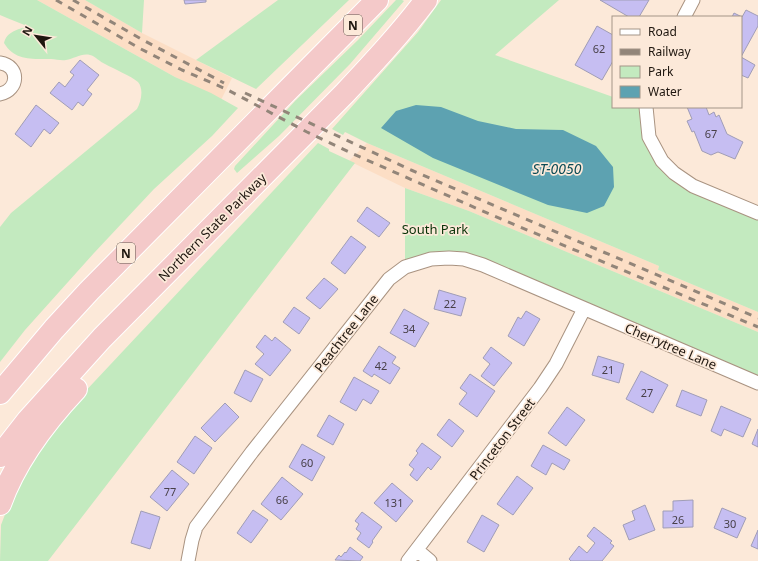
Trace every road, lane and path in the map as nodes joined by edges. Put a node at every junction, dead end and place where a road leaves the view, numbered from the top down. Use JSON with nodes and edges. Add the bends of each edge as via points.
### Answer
{"nodes":[{"id":1,"x":363,"y":0,"type":"edge"},
{"id":2,"x":377,"y":0,"type":"edge"},
{"id":3,"x":426,"y":0,"type":"edge"},
{"id":4,"x":693,"y":0,"type":"edge"},
{"id":5,"x":685,"y":16,"type":"edge"},
{"id":6,"x":329,"y":49,"type":"junction"},
{"id":7,"x":0,"y":63,"type":"edge"},
{"id":8,"x":0,"y":94,"type":"edge"},
{"id":9,"x":646,"y":108,"type":"edge"},
{"id":10,"x":758,"y":213,"type":"edge"},
{"id":11,"x":140,"y":300,"type":"junction"},
{"id":12,"x":584,"y":308,"type":"junction"},
{"id":13,"x":758,"y":383,"type":"edge"},
{"id":14,"x":0,"y":393,"type":"edge"},
{"id":15,"x":0,"y":456,"type":"edge"},
{"id":16,"x":0,"y":504,"type":"edge"},
{"id":17,"x":416,"y":550,"type":"junction"},
{"id":18,"x":188,"y":561,"type":"edge"},
{"id":19,"x":408,"y":561,"type":"edge"},
{"id":20,"x":430,"y":561,"type":"edge"}],
"edges":[{"from":1,"to":6,"type":"highway"},
{"from":2,"to":6,"type":"highway","number":"N"},
{"from":3,"to":11,"type":"highway","name":"Northern State Parkway","via":[[381,55],[345,93]]},
{"from":4,"to":5,"type":"street"},
{"from":6,"to":14,"type":"highway","number":"N","via":[[89,291]]},
{"from":7,"to":8,"type":"street","via":[[12,69],[15,80],[6,93]]},
{"from":9,"to":10,"type":"street","via":[[649,138],[662,161],[674,173],[693,186]]},
{"from":11,"to":15,"type":"highway","name":"Northern State Parkway","via":[[28,420]]},
{"from":11,"to":16,"type":"highway","via":[[94,370],[36,438],[8,484]]},
{"from":12,"to":13,"type":"street","name":"Cherrytree Lane"},
{"from":12,"to":17,"type":"street","name":"Princeton Street","via":[[556,364],[540,388]]},
{"from":12,"to":18,"type":"street","name":"Peachtree Lane","via":[[464,259],[431,259],[405,267],[389,279],[257,446],[196,528]]},
{"from":17,"to":19,"type":"street","name":"Princeton Street"},
{"from":17,"to":20,"type":"street"}]}
